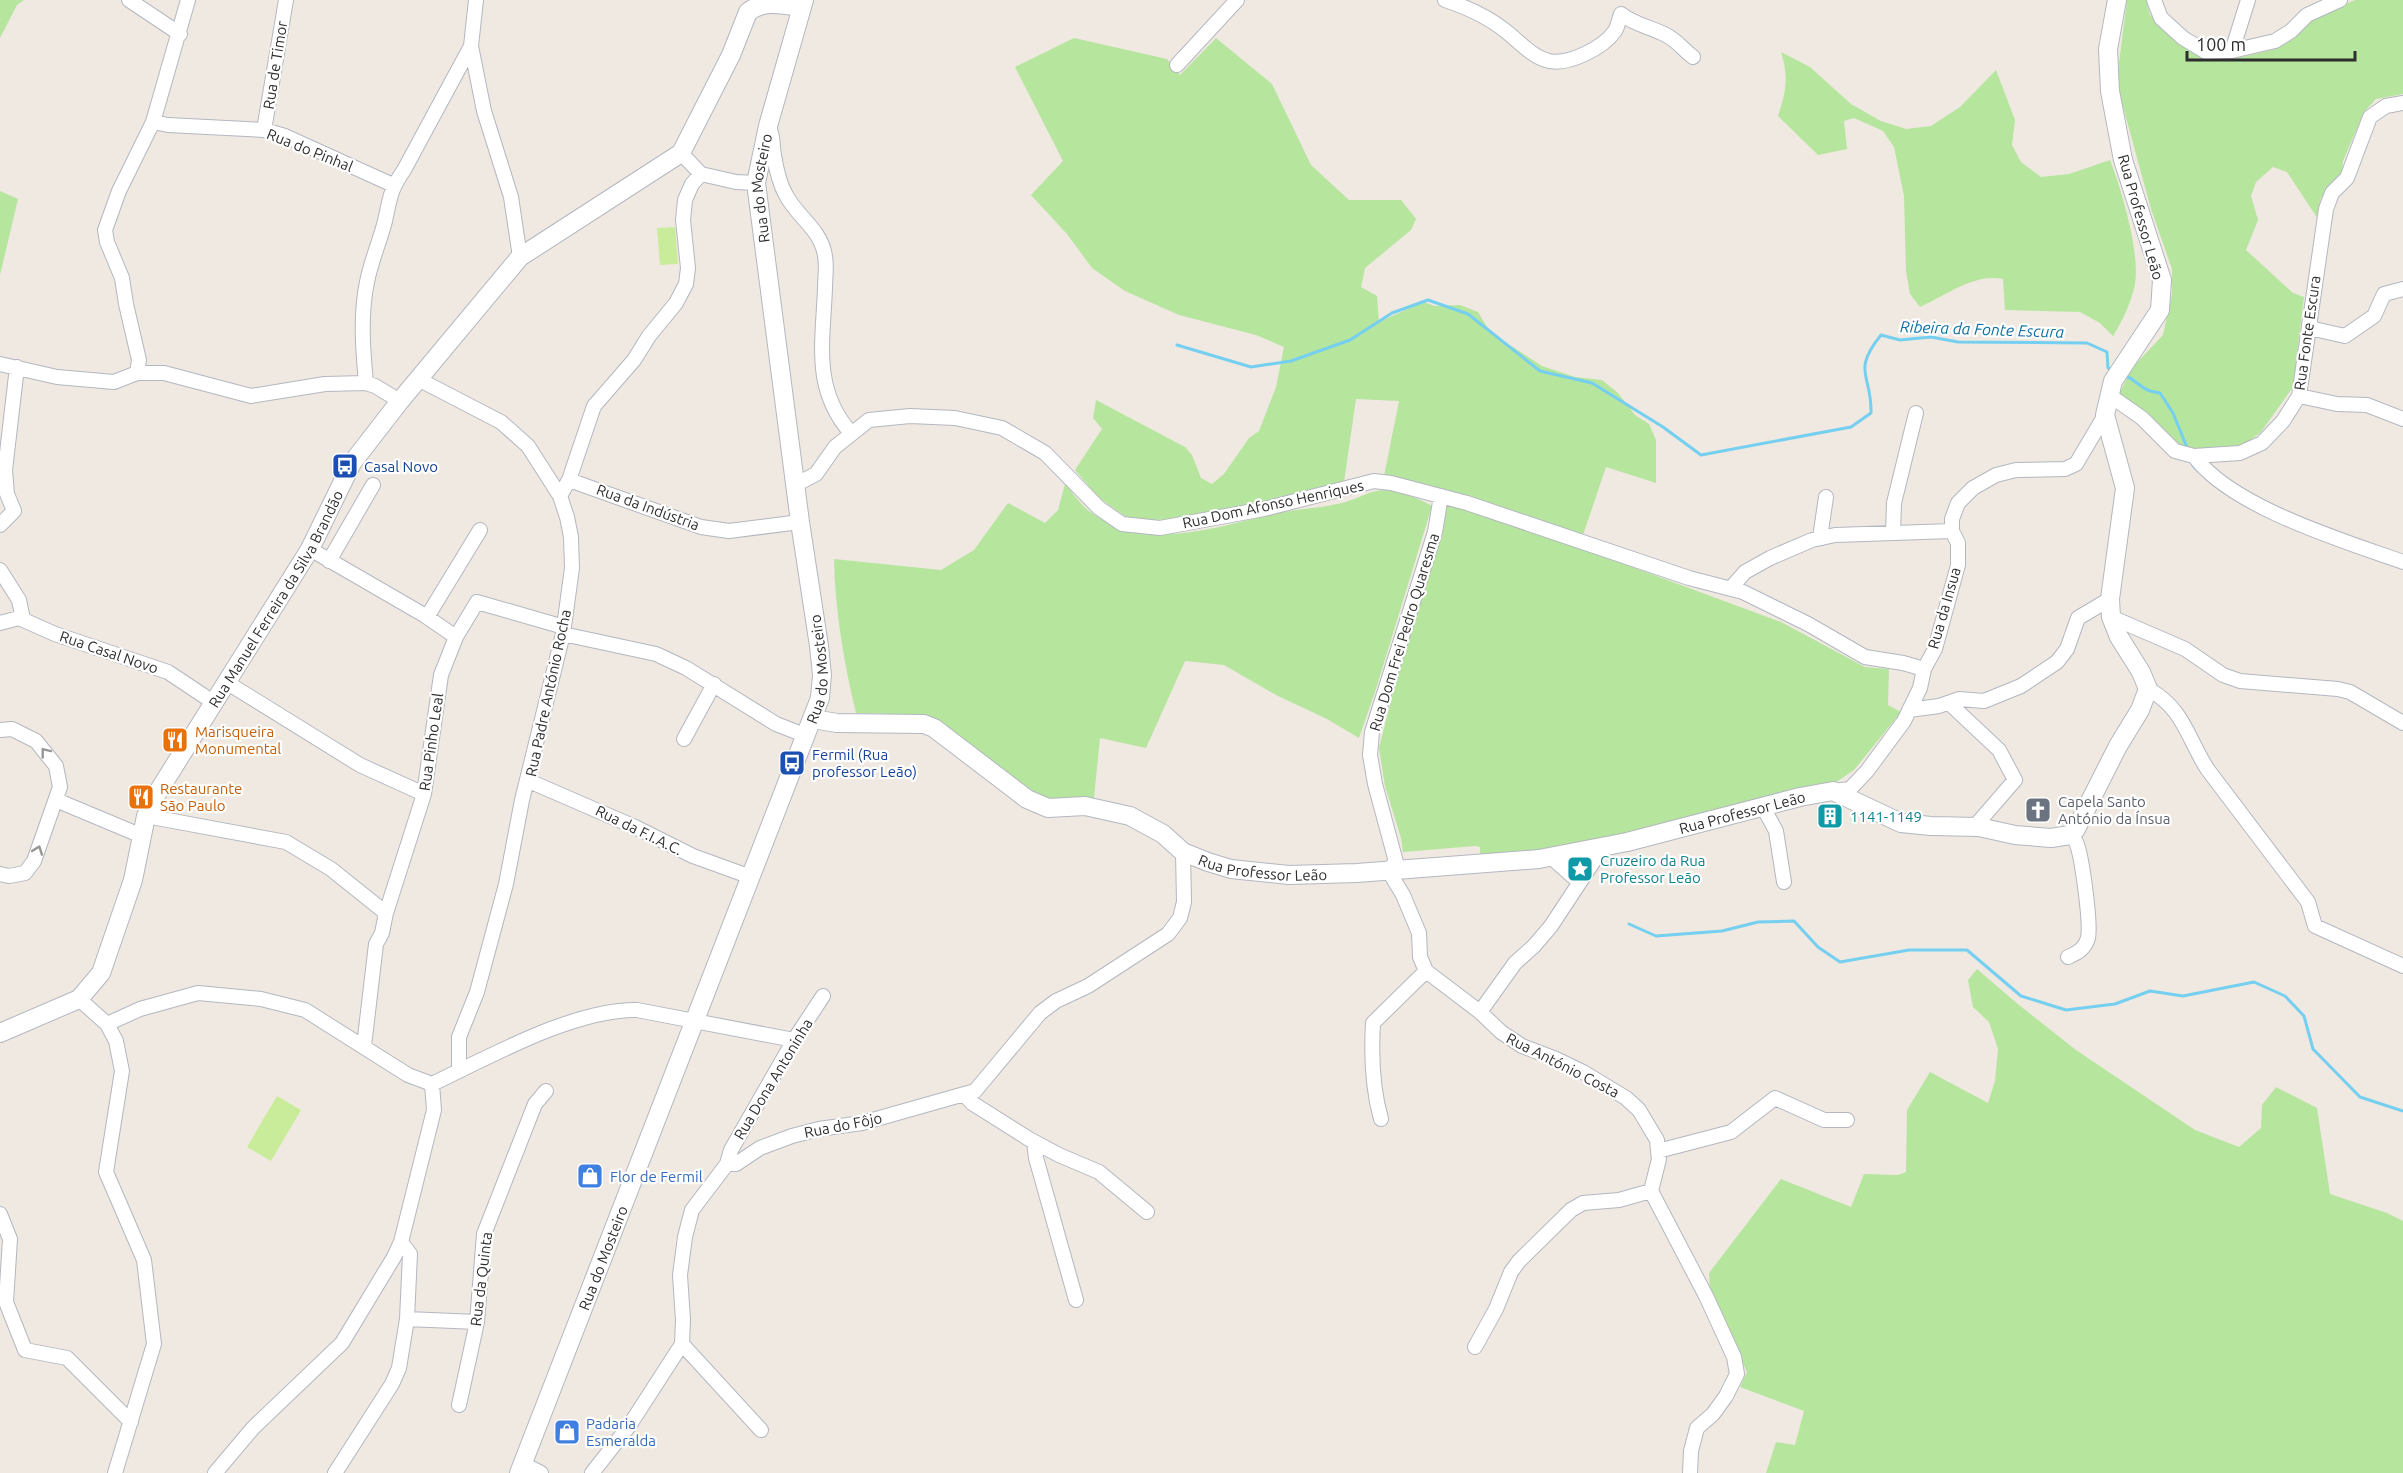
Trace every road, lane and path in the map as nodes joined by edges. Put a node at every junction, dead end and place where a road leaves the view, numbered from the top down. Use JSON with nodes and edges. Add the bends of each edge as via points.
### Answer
{"nodes":[{"id":1,"x":129,"y":0,"type":"edge"},
{"id":2,"x":188,"y":0,"type":"edge"},
{"id":3,"x":286,"y":0,"type":"edge"},
{"id":4,"x":476,"y":0,"type":"edge"},
{"id":5,"x":1237,"y":0,"type":"edge"},
{"id":6,"x":1445,"y":0,"type":"edge"},
{"id":7,"x":2117,"y":0,"type":"edge"},
{"id":8,"x":2154,"y":0,"type":"edge"},
{"id":9,"x":2248,"y":0,"type":"edge"},
{"id":10,"x":2340,"y":0,"type":"edge"},
{"id":11,"x":802,"y":4,"type":"edge"},
{"id":12,"x":1623,"y":7,"type":"edge"},
{"id":13,"x":180,"y":34,"type":"junction"},
{"id":14,"x":471,"y":46,"type":"junction"},
{"id":15,"x":2232,"y":51,"type":"junction"},
{"id":16,"x":1693,"y":57,"type":"dead end"},
{"id":17,"x":1177,"y":65,"type":"dead end"},
{"id":18,"x":2403,"y":103,"type":"edge"},
{"id":19,"x":153,"y":122,"type":"junction"},
{"id":20,"x":768,"y":126,"type":"junction"},
{"id":21,"x":264,"y":130,"type":"junction"},
{"id":22,"x":681,"y":153,"type":"junction"},
{"id":23,"x":701,"y":174,"type":"junction"},
{"id":24,"x":756,"y":183,"type":"junction"},
{"id":25,"x":393,"y":185,"type":"junction"},
{"id":26,"x":520,"y":257,"type":"junction"},
{"id":27,"x":2403,"y":289,"type":"edge"},
{"id":28,"x":2309,"y":324,"type":"junction"},
{"id":29,"x":0,"y":364,"type":"edge"},
{"id":30,"x":17,"y":367,"type":"junction"},
{"id":31,"x":137,"y":373,"type":"junction"},
{"id":32,"x":418,"y":379,"type":"junction"},
{"id":33,"x":366,"y":383,"type":"junction"},
{"id":34,"x":2111,"y":388,"type":"junction"},
{"id":35,"x":2299,"y":396,"type":"junction"},
{"id":36,"x":400,"y":401,"type":"junction"},
{"id":37,"x":1916,"y":413,"type":"dead end"},
{"id":38,"x":2105,"y":415,"type":"junction"},
{"id":39,"x":2403,"y":419,"type":"edge"},
{"id":40,"x":851,"y":433,"type":"junction"},
{"id":41,"x":2189,"y":456,"type":"junction"},
{"id":42,"x":569,"y":480,"type":"junction"},
{"id":43,"x":373,"y":485,"type":"dead end"},
{"id":44,"x":795,"y":485,"type":"junction"},
{"id":45,"x":560,"y":496,"type":"junction"},
{"id":46,"x":1442,"y":496,"type":"junction"},
{"id":47,"x":1826,"y":497,"type":"dead end"},
{"id":48,"x":800,"y":522,"type":"junction"},
{"id":49,"x":0,"y":525,"type":"edge"},
{"id":50,"x":480,"y":530,"type":"dead end"},
{"id":51,"x":1952,"y":531,"type":"junction"},
{"id":52,"x":1893,"y":534,"type":"junction"},
{"id":53,"x":1822,"y":538,"type":"junction"},
{"id":54,"x":310,"y":549,"type":"junction"},
{"id":55,"x":328,"y":561,"type":"junction"},
{"id":56,"x":2403,"y":562,"type":"edge"},
{"id":57,"x":0,"y":570,"type":"edge"},
{"id":58,"x":1731,"y":588,"type":"junction"},
{"id":59,"x":2111,"y":608,"type":"junction"},
{"id":60,"x":427,"y":617,"type":"junction"},
{"id":61,"x":23,"y":620,"type":"junction"},
{"id":62,"x":0,"y":623,"type":"edge"},
{"id":63,"x":564,"y":631,"type":"junction"},
{"id":64,"x":456,"y":637,"type":"junction"},
{"id":65,"x":1924,"y":669,"type":"junction"},
{"id":66,"x":226,"y":682,"type":"junction"},
{"id":67,"x":714,"y":684,"type":"junction"},
{"id":68,"x":2148,"y":690,"type":"junction"},
{"id":69,"x":213,"y":702,"type":"junction"},
{"id":70,"x":1949,"y":703,"type":"junction"},
{"id":71,"x":1910,"y":710,"type":"junction"},
{"id":72,"x":2403,"y":723,"type":"edge"},
{"id":73,"x":810,"y":727,"type":"junction"},
{"id":74,"x":0,"y":730,"type":"edge"},
{"id":75,"x":684,"y":739,"type":"dead end"},
{"id":76,"x":529,"y":781,"type":"junction"},
{"id":77,"x":1833,"y":791,"type":"junction"},
{"id":78,"x":424,"y":794,"type":"junction"},
{"id":79,"x":56,"y":800,"type":"junction"},
{"id":80,"x":1763,"y":807,"type":"junction"},
{"id":81,"x":146,"y":816,"type":"junction"},
{"id":82,"x":1962,"y":827,"type":"junction"},
{"id":83,"x":2070,"y":835,"type":"junction"},
{"id":84,"x":142,"y":836,"type":"junction"},
{"id":85,"x":1603,"y":847,"type":"junction"},
{"id":86,"x":1183,"y":852,"type":"junction"},
{"id":87,"x":1551,"y":857,"type":"junction"},
{"id":88,"x":1388,"y":870,"type":"junction"},
{"id":89,"x":0,"y":874,"type":"edge"},
{"id":90,"x":751,"y":877,"type":"junction"},
{"id":91,"x":1579,"y":882,"type":"junction"},
{"id":92,"x":1784,"y":882,"type":"dead end"},
{"id":93,"x":386,"y":913,"type":"junction"},
{"id":94,"x":2068,"y":957,"type":"dead end"},
{"id":95,"x":2403,"y":966,"type":"edge"},
{"id":96,"x":1426,"y":971,"type":"junction"},
{"id":97,"x":823,"y":996,"type":"dead end"},
{"id":98,"x":79,"y":999,"type":"junction"},
{"id":99,"x":1480,"y":1012,"type":"junction"},
{"id":100,"x":696,"y":1021,"type":"junction"},
{"id":101,"x":107,"y":1024,"type":"junction"},
{"id":102,"x":0,"y":1033,"type":"edge"},
{"id":103,"x":794,"y":1040,"type":"junction"},
{"id":104,"x":364,"y":1046,"type":"junction"},
{"id":105,"x":459,"y":1071,"type":"junction"},
{"id":106,"x":432,"y":1084,"type":"junction"},
{"id":107,"x":546,"y":1091,"type":"dead end"},
{"id":108,"x":964,"y":1094,"type":"junction"},
{"id":109,"x":1381,"y":1119,"type":"dead end"},
{"id":110,"x":1847,"y":1120,"type":"dead end"},
{"id":111,"x":1034,"y":1142,"type":"junction"},
{"id":112,"x":1658,"y":1151,"type":"junction"},
{"id":113,"x":728,"y":1164,"type":"junction"},
{"id":114,"x":1651,"y":1191,"type":"junction"},
{"id":115,"x":1147,"y":1212,"type":"dead end"},
{"id":116,"x":0,"y":1214,"type":"edge"},
{"id":117,"x":401,"y":1242,"type":"junction"},
{"id":118,"x":1076,"y":1300,"type":"dead end"},
{"id":119,"x":407,"y":1319,"type":"junction"},
{"id":120,"x":477,"y":1322,"type":"junction"},
{"id":121,"x":682,"y":1344,"type":"junction"},
{"id":122,"x":1475,"y":1347,"type":"dead end"},
{"id":123,"x":459,"y":1406,"type":"dead end"},
{"id":124,"x":131,"y":1422,"type":"junction"},
{"id":125,"x":761,"y":1430,"type":"dead end"},
{"id":126,"x":521,"y":1469,"type":"edge"},
{"id":127,"x":115,"y":1473,"type":"edge"},
{"id":128,"x":215,"y":1473,"type":"edge"},
{"id":129,"x":335,"y":1473,"type":"edge"},
{"id":130,"x":541,"y":1473,"type":"edge"},
{"id":131,"x":591,"y":1473,"type":"edge"},
{"id":132,"x":1690,"y":1473,"type":"edge"}],
"edges":[{"from":1,"to":13,"type":"street"},
{"from":2,"to":13,"type":"street"},
{"from":3,"to":21,"type":"street","name":"Rua de Timor"},
{"from":4,"to":14,"type":"street"},
{"from":5,"to":17,"type":"street"},
{"from":6,"to":12,"type":"street","via":[[1473,10],[1550,61],[1568,60],[1593,50],[1615,31]]},
{"from":7,"to":34,"type":"main road","name":"Rua Professor Leão","via":[[2108,49],[2110,91],[2123,160],[2162,280],[2160,310]]},
{"from":8,"to":15,"type":"street","via":[[2161,18],[2183,38],[2206,52]]},
{"from":9,"to":15,"type":"street"},
{"from":10,"to":15,"type":"street","via":[[2307,15],[2275,41]]},
{"from":11,"to":20,"type":"main road","name":"Rua do Mosteiro"},
{"from":11,"to":22,"type":"main road","via":[[765,1],[748,12],[731,55]]},
{"from":12,"to":16,"type":"street","via":[[1630,21],[1663,33]]},
{"from":13,"to":19,"type":"street"},
{"from":14,"to":25,"type":"street"},
{"from":14,"to":26,"type":"street","via":[[484,111],[511,197]]},
{"from":18,"to":28,"type":"street","name":"Rua Fonte Escura","via":[[2386,106],[2370,117],[2347,178],[2332,193],[2326,209]]},
{"from":19,"to":21,"type":"street","name":"Rua do Pinhal"},
{"from":19,"to":31,"type":"street","via":[[119,191],[105,230],[122,278],[139,360]]},
{"from":20,"to":24,"type":"main road","name":"Rua do Mosteiro"},
{"from":20,"to":40,"type":"street","via":[[786,196],[812,226],[825,255],[823,378],[832,406]]},
{"from":21,"to":25,"type":"street","name":"Rua do Pinhal"},
{"from":22,"to":23,"type":"street"},
{"from":22,"to":26,"type":"main road","name":"Rua Manuel Ferreira da Silva Brandão"},
{"from":23,"to":24,"type":"street"},
{"from":23,"to":42,"type":"street","via":[[692,184],[683,220],[686,284],[634,360],[594,406]]},
{"from":24,"to":44,"type":"main road","name":"Rua do Mosteiro"},
{"from":25,"to":33,"type":"street","via":[[364,298]]},
{"from":26,"to":32,"type":"main road","name":"Rua Manuel Ferreira da Silva Brandão"},
{"from":27,"to":28,"type":"street","via":[[2384,294],[2374,316],[2345,336],[2314,329]]},
{"from":28,"to":35,"type":"street","name":"Rua Fonte Escura"},
{"from":29,"to":30,"type":"street"},
{"from":30,"to":31,"type":"street","via":[[57,377],[114,382]]},
{"from":30,"to":49,"type":"street","via":[[5,470],[7,494],[14,511]]},
{"from":31,"to":33,"type":"street","via":[[164,373],[251,396],[325,384]]},
{"from":32,"to":36,"type":"main road","name":"Rua Manuel Ferreira da Silva Brandão"},
{"from":32,"to":45,"type":"street","name":"Rua Padre António Rocha","via":[[501,422],[528,446]]},
{"from":33,"to":36,"type":"street"},
{"from":34,"to":38,"type":"main road","name":"Rua Professor Leão"},
{"from":34,"to":41,"type":"street","via":[[2175,451]]},
{"from":35,"to":39,"type":"street","via":[[2367,405]]},
{"from":35,"to":41,"type":"street","name":"Rua Fonte Escura","via":[[2262,443],[2240,453]]},
{"from":36,"to":54,"type":"main road","name":"Rua Manuel Ferreira da Silva Brandão","via":[[352,464]]},
{"from":37,"to":52,"type":"street","via":[[1894,503]]},
{"from":38,"to":51,"type":"street","name":"Rua da Insua","via":[[2076,464],[2065,469],[2016,470],[1972,488],[1958,502]]},
{"from":38,"to":59,"type":"main road","name":"Rua Professor Leão","via":[[2125,488]]},
{"from":40,"to":44,"type":"street","name":"Rua Dom Afonso Henriques","via":[[835,447],[816,474]]},
{"from":40,"to":46,"type":"street","name":"Rua Dom Afonso Henriques","via":[[869,420],[910,416],[955,418],[1002,428],[1045,453],[1099,508],[1122,524],[1160,528],[1264,509],[1374,481]]},
{"from":41,"to":56,"type":"street","via":[[2227,488],[2269,510]]},
{"from":42,"to":45,"type":"street"},
{"from":42,"to":48,"type":"street","name":"Rua da Indústria","via":[[701,527],[729,531]]},
{"from":43,"to":55,"type":"street"},
{"from":44,"to":48,"type":"main road","name":"Rua do Mosteiro"},
{"from":45,"to":63,"type":"street","name":"Rua Padre António Rocha","via":[[572,537]]},
{"from":46,"to":58,"type":"street","name":"Rua Dom Afonso Henriques","via":[[1689,578]]},
{"from":46,"to":88,"type":"street","name":"Rua Dom Frei Pedro Quaresma","via":[[1435,532],[1372,732],[1373,774],[1396,862]]},
{"from":47,"to":53,"type":"street"},
{"from":48,"to":73,"type":"main road","name":"Rua do Mosteiro","via":[[822,675],[820,698]]},
{"from":50,"to":60,"type":"street"},
{"from":51,"to":52,"type":"street"},
{"from":51,"to":65,"type":"street","name":"Rua da Insua","via":[[1958,543],[1958,566],[1935,649]]},
{"from":52,"to":53,"type":"street"},
{"from":53,"to":58,"type":"street","via":[[1770,558],[1744,573]]},
{"from":54,"to":55,"type":"street"},
{"from":54,"to":66,"type":"main road","name":"Rua Manuel Ferreira da Silva Brandão"},
{"from":55,"to":60,"type":"street"},
{"from":57,"to":61,"type":"street","via":[[19,600]]},
{"from":58,"to":65,"type":"street","name":"Rua Dom Afonso Henriques","via":[[1808,624],[1865,657]]},
{"from":59,"to":68,"type":"main road","via":[[2119,637]]},
{"from":59,"to":70,"type":"street","via":[[2078,618],[2067,649],[2057,662],[2021,686],[1984,701],[1959,699]]},
{"from":59,"to":72,"type":"street","via":[[2223,675],[2240,681],[2344,690]]},
{"from":60,"to":64,"type":"street"},
{"from":61,"to":62,"type":"street"},
{"from":61,"to":69,"type":"street","name":"Rua Casal Novo","via":[[168,672]]},
{"from":63,"to":64,"type":"street","name":"Rua Pinho Leal","via":[[477,602]]},
{"from":63,"to":67,"type":"street","via":[[656,654]]},
{"from":63,"to":76,"type":"street","name":"Rua Padre António Rocha"},
{"from":64,"to":78,"type":"street","name":"Rua Pinho Leal","via":[[441,675]]},
{"from":65,"to":71,"type":"street","name":"Rua da Insua"},
{"from":66,"to":69,"type":"main road","name":"Rua Manuel Ferreira da Silva Brandão"},
{"from":66,"to":78,"type":"street","via":[[360,765]]},
{"from":67,"to":73,"type":"street","via":[[776,724]]},
{"from":67,"to":75,"type":"street"},
{"from":68,"to":83,"type":"main road"},
{"from":68,"to":95,"type":"street","via":[[2186,725],[2208,770],[2308,902],[2315,926]]},
{"from":69,"to":81,"type":"main road","name":"Rua Manuel Ferreira da Silva Brandão"},
{"from":70,"to":71,"type":"street"},
{"from":70,"to":82,"type":"street","via":[[1999,750],[2015,780],[1976,825]]},
{"from":71,"to":77,"type":"street","name":"Rua da Insua","via":[[1850,789]]},
{"from":73,"to":86,"type":"main road","name":"Rua Professor Leão","via":[[837,723],[924,724],[1027,799],[1048,808],[1085,806],[1130,816],[1163,834]]},
{"from":73,"to":90,"type":"main road","name":"Rua do Mosteiro"},
{"from":79,"to":74,"type":"street","one_way":true,"via":[[60,787],[56,766],[36,741],[12,729]]},
{"from":76,"to":90,"type":"street","name":"Rua da F.I.A.C.","via":[[693,856]]},
{"from":76,"to":105,"type":"street","name":"Rua Padre António Rocha","via":[[477,992],[459,1037]]},
{"from":77,"to":80,"type":"main road","name":"Rua Professor Leão"},
{"from":77,"to":82,"type":"main road","via":[[1900,823]]},
{"from":78,"to":93,"type":"street","name":"Rua Pinho Leal"},
{"from":79,"to":84,"type":"street"},
{"from":89,"to":79,"type":"street","one_way":true,"via":[[25,873],[34,861]]},
{"from":80,"to":85,"type":"main road","name":"Rua Professor Leão"},
{"from":80,"to":92,"type":"street","via":[[1776,831]]},
{"from":81,"to":84,"type":"main road","name":"Rua Manuel Ferreira da Silva Brandão"},
{"from":81,"to":93,"type":"street","via":[[286,842],[331,869]]},
{"from":82,"to":83,"type":"main road","via":[[2051,838]]},
{"from":83,"to":94,"type":"street","via":[[2076,840],[2086,882],[2088,940],[2080,951]]},
{"from":84,"to":98,"type":"main road","name":"Rua Manuel Ferreira da Silva Brandão","via":[[133,880],[100,974]]},
{"from":85,"to":87,"type":"main road","name":"Rua Professor Leão"},
{"from":85,"to":91,"type":"street"},
{"from":86,"to":88,"type":"main road","name":"Rua Professor Leão","via":[[1232,869],[1289,875]]},
{"from":86,"to":108,"type":"street","name":"Rua do Fôjo","via":[[1184,902],[1180,918],[1168,934],[1040,1013],[975,1091]]},
{"from":87,"to":88,"type":"main road","name":"Rua Professor Leão"},
{"from":87,"to":91,"type":"street"},
{"from":88,"to":96,"type":"street","via":[[1419,933],[1420,957]]},
{"from":90,"to":100,"type":"main road","name":"Rua do Mosteiro"},
{"from":91,"to":99,"type":"street","via":[[1551,926],[1515,963]]},
{"from":93,"to":104,"type":"street","name":"Rua Pinho Leal","via":[[376,944]]},
{"from":96,"to":99,"type":"street","name":"Rua António Costa"},
{"from":96,"to":109,"type":"street","via":[[1373,1023],[1371,1062]]},
{"from":97,"to":103,"type":"street","name":"Rua Dona Antoninha"},
{"from":98,"to":101,"type":"street"},
{"from":98,"to":102,"type":"main road","name":"Rua Manuel Ferreira da Silva Brandão"},
{"from":99,"to":112,"type":"street","name":"Rua António Costa","via":[[1522,1046],[1556,1059],[1626,1098],[1639,1110],[1657,1140]]},
{"from":100,"to":103,"type":"street"},
{"from":100,"to":105,"type":"street","via":[[637,1010],[580,1018]]},
{"from":100,"to":126,"type":"main road","name":"Rua do Mosteiro"},
{"from":101,"to":104,"type":"street","via":[[140,1009],[198,993],[261,999],[305,1010]]},
{"from":101,"to":124,"type":"street","via":[[116,1041],[123,1071],[106,1172],[144,1260],[154,1344]]},
{"from":103,"to":113,"type":"street","name":"Rua Dona Antoninha","via":[[731,1150]]},
{"from":104,"to":106,"type":"street","via":[[408,1075]]},
{"from":105,"to":106,"type":"street"},
{"from":106,"to":117,"type":"street","via":[[434,1110]]},
{"from":107,"to":120,"type":"street","name":"Rua da Quinta","via":[[535,1104],[484,1234]]},
{"from":108,"to":111,"type":"street"},
{"from":108,"to":113,"type":"street","name":"Rua do Fôjo","via":[[862,1123],[792,1136],[760,1148],[736,1164]]},
{"from":110,"to":112,"type":"street","via":[[1824,1120],[1775,1098],[1731,1132]]},
{"from":111,"to":115,"type":"street","via":[[1099,1172]]},
{"from":111,"to":118,"type":"street"},
{"from":112,"to":114,"type":"street"},
{"from":113,"to":121,"type":"street","name":"Rua do Fôjo","via":[[692,1210],[685,1237],[680,1275]]},
{"from":114,"to":122,"type":"street","via":[[1619,1200],[1583,1203],[1571,1210],[1511,1272]]},
{"from":114,"to":132,"type":"street","via":[[1706,1296],[1734,1357],[1737,1374],[1726,1396],[1697,1428]]},
{"from":116,"to":124,"type":"street","via":[[10,1239],[6,1302],[25,1350],[67,1358]]},
{"from":117,"to":119,"type":"street","via":[[410,1254]]},
{"from":117,"to":128,"type":"street","via":[[342,1343],[253,1428]]},
{"from":119,"to":120,"type":"street"},
{"from":119,"to":129,"type":"street","via":[[399,1368],[392,1384]]},
{"from":120,"to":123,"type":"street","name":"Rua da Quinta"},
{"from":121,"to":125,"type":"street"},
{"from":121,"to":131,"type":"street","via":[[629,1426]]},
{"from":124,"to":127,"type":"street"},
{"from":126,"to":130,"type":"street"}]}
